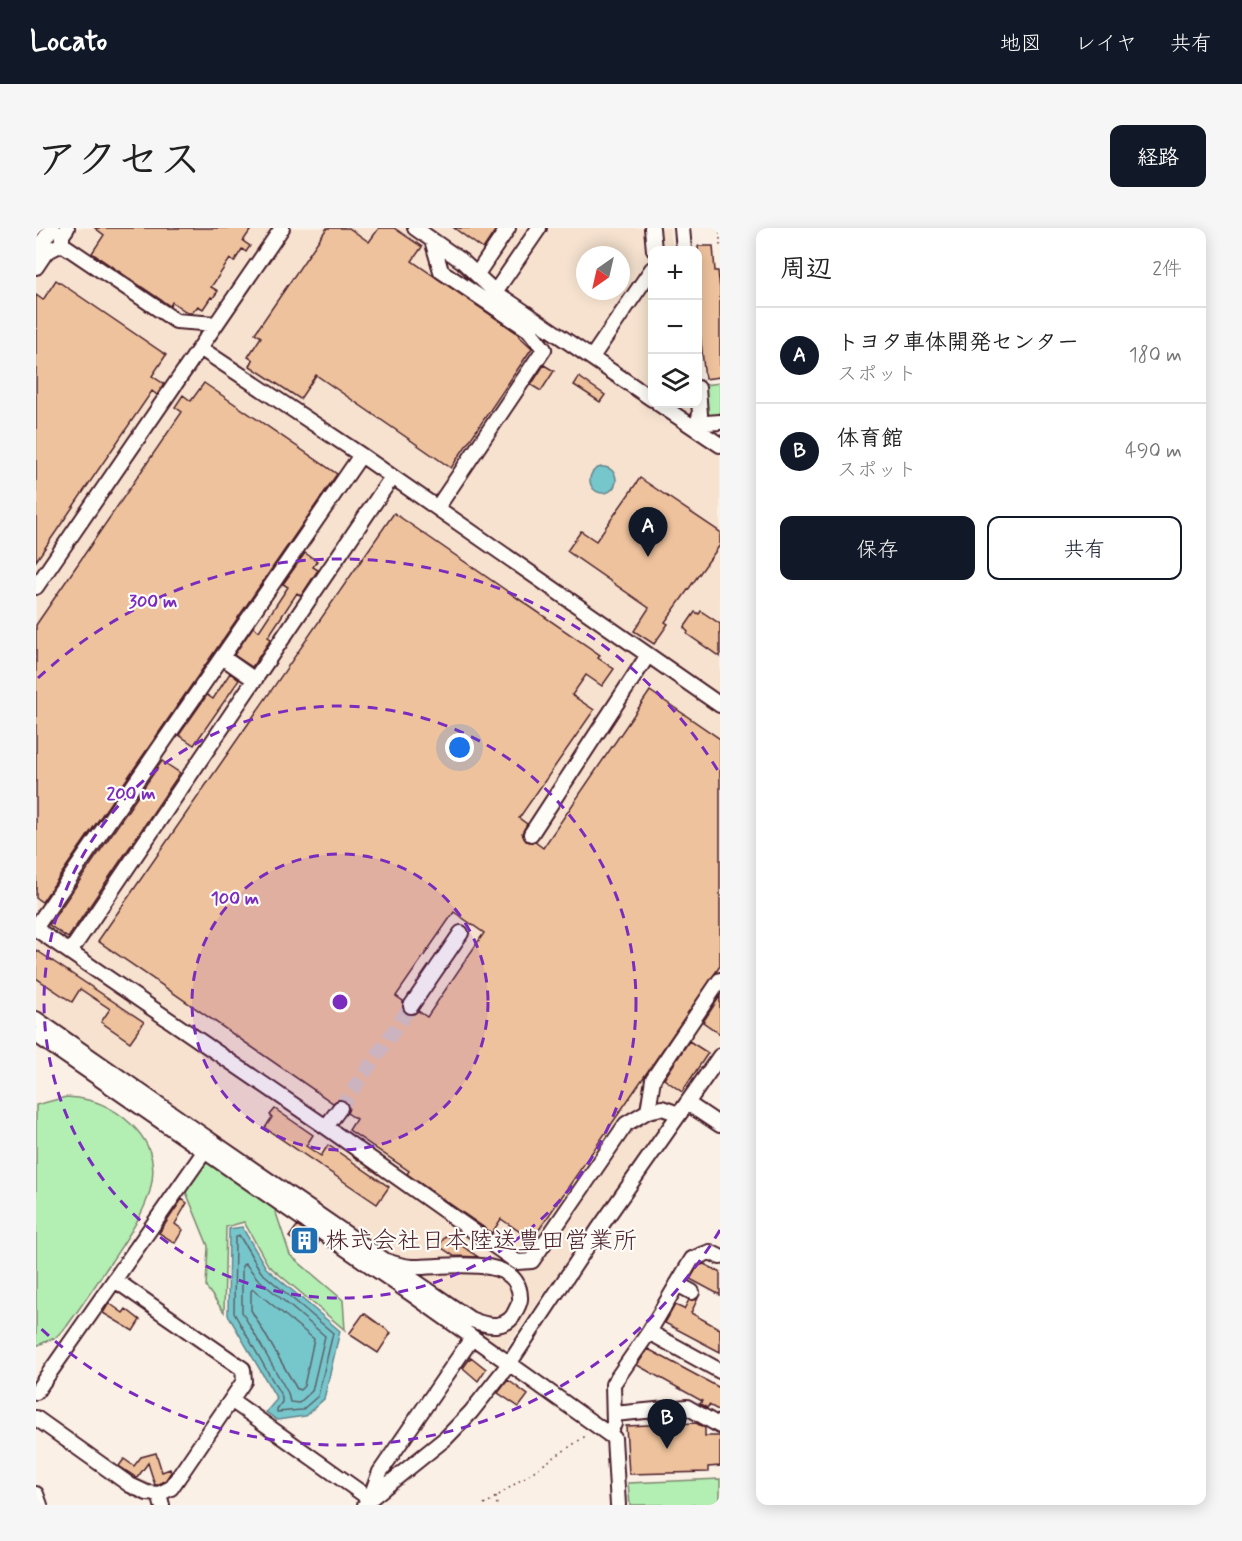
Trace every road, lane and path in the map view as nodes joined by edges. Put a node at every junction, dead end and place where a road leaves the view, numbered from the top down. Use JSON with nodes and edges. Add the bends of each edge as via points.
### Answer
{"nodes":[{"id":1,"x":52,"y":228,"type":"edge"},
{"id":2,"x":67,"y":228,"type":"edge"},
{"id":3,"x":282,"y":228,"type":"edge"},
{"id":4,"x":416,"y":228,"type":"edge"},
{"id":5,"x":508,"y":228,"type":"edge"},
{"id":6,"x":539,"y":228,"type":"edge"},
{"id":7,"x":652,"y":228,"type":"edge"},
{"id":8,"x":682,"y":228,"type":"edge"},
{"id":9,"x":718,"y":228,"type":"edge"},
{"id":10,"x":719,"y":233,"type":"edge"},
{"id":11,"x":432,"y":240,"type":"junction"},
{"id":12,"x":62,"y":244,"type":"junction"},
{"id":13,"x":654,"y":246,"type":"edge"},
{"id":14,"x":684,"y":246,"type":"edge"},
{"id":15,"x":720,"y":246,"type":"edge"},
{"id":16,"x":37,"y":247,"type":"edge"},
{"id":17,"x":36,"y":267,"type":"edge"},
{"id":18,"x":477,"y":274,"type":"junction"},
{"id":19,"x":648,"y":275,"type":"edge"},
{"id":20,"x":495,"y":292,"type":"junction"},
{"id":21,"x":216,"y":324,"type":"junction"},
{"id":22,"x":200,"y":348,"type":"junction"},
{"id":23,"x":592,"y":357,"type":"junction"},
{"id":24,"x":648,"y":396,"type":"edge"},
{"id":25,"x":665,"y":408,"type":"edge"},
{"id":26,"x":700,"y":408,"type":"edge"},
{"id":27,"x":720,"y":423,"type":"edge"},
{"id":28,"x":696,"y":428,"type":"junction"},
{"id":29,"x":720,"y":445,"type":"edge"},
{"id":30,"x":361,"y":455,"type":"junction"},
{"id":31,"x":392,"y":477,"type":"junction"},
{"id":32,"x":437,"y":508,"type":"junction"},
{"id":33,"x":36,"y":587,"type":"edge"},
{"id":34,"x":648,"y":655,"type":"junction"},
{"id":35,"x":222,"y":657,"type":"junction"},
{"id":36,"x":255,"y":680,"type":"junction"},
{"id":37,"x":720,"y":705,"type":"edge"},
{"id":38,"x":531,"y":834,"type":"dead end"},
{"id":39,"x":36,"y":928,"type":"edge"},
{"id":40,"x":461,"y":933,"type":"dead end"},
{"id":41,"x":70,"y":952,"type":"junction"},
{"id":42,"x":720,"y":980,"type":"edge"},
{"id":43,"x":411,"y":1006,"type":"tunnel mouth"},
{"id":44,"x":36,"y":1018,"type":"edge"},
{"id":45,"x":36,"y":1035,"type":"edge"},
{"id":46,"x":720,"y":1056,"type":"edge"},
{"id":47,"x":340,"y":1108,"type":"tunnel mouth"},
{"id":48,"x":683,"y":1108,"type":"junction"},
{"id":49,"x":648,"y":1111,"type":"junction"},
{"id":50,"x":720,"y":1125,"type":"edge"},
{"id":51,"x":326,"y":1127,"type":"junction"},
{"id":52,"x":204,"y":1152,"type":"junction"},
{"id":53,"x":720,"y":1257,"type":"edge"},
{"id":54,"x":386,"y":1261,"type":"junction"},
{"id":55,"x":115,"y":1280,"type":"junction"},
{"id":56,"x":677,"y":1284,"type":"junction"},
{"id":57,"x":692,"y":1292,"type":"dead end"},
{"id":58,"x":649,"y":1332,"type":"junction"},
{"id":59,"x":472,"y":1338,"type":"junction"},
{"id":60,"x":509,"y":1365,"type":"junction"},
{"id":61,"x":720,"y":1371,"type":"edge"},
{"id":62,"x":36,"y":1392,"type":"edge"},
{"id":63,"x":231,"y":1400,"type":"junction"},
{"id":64,"x":614,"y":1414,"type":"junction"},
{"id":65,"x":36,"y":1418,"type":"edge"},
{"id":66,"x":720,"y":1426,"type":"edge"},
{"id":67,"x":605,"y":1432,"type":"junction"},
{"id":68,"x":36,"y":1494,"type":"edge"},
{"id":69,"x":496,"y":1497,"type":"junction"},
{"id":70,"x":161,"y":1500,"type":"edge"},
{"id":71,"x":368,"y":1502,"type":"edge"},
{"id":72,"x":40,"y":1505,"type":"edge"},
{"id":73,"x":484,"y":1505,"type":"edge"},
{"id":74,"x":496,"y":1505,"type":"edge"},
{"id":75,"x":618,"y":1505,"type":"edge"}],
"edges":[{"from":1,"to":16,"type":"street"},
{"from":2,"to":12,"type":"street"},
{"from":3,"to":21,"type":"street"},
{"from":4,"to":11,"type":"street"},
{"from":5,"to":18,"type":"street"},
{"from":6,"to":20,"type":"street"},
{"from":7,"to":13,"type":"street"},
{"from":8,"to":14,"type":"street"},
{"from":9,"to":10,"type":"path"},
{"from":10,"to":15,"type":"path"},
{"from":11,"to":18,"type":"street"},
{"from":11,"to":32,"type":"street","via":[[441,271],[529,330],[544,349]]},
{"from":12,"to":17,"type":"street","via":[[46,252]]},
{"from":12,"to":21,"type":"street","via":[[176,321]]},
{"from":18,"to":20,"type":"street"},
{"from":19,"to":23,"type":"street"},
{"from":20,"to":23,"type":"street"},
{"from":21,"to":22,"type":"street"},
{"from":22,"to":30,"type":"street"},
{"from":22,"to":33,"type":"street"},
{"from":23,"to":24,"type":"street"},
{"from":25,"to":28,"type":"street"},
{"from":26,"to":28,"type":"street"},
{"from":27,"to":28,"type":"street"},
{"from":28,"to":29,"type":"street"},
{"from":30,"to":31,"type":"street"},
{"from":30,"to":35,"type":"street"},
{"from":31,"to":32,"type":"street"},
{"from":31,"to":36,"type":"street"},
{"from":32,"to":34,"type":"street"},
{"from":34,"to":37,"type":"street"},
{"from":34,"to":38,"type":"street"},
{"from":35,"to":36,"type":"street"},
{"from":35,"to":39,"type":"street"},
{"from":36,"to":41,"type":"street"},
{"from":39,"to":41,"type":"street"},
{"from":40,"to":43,"type":"street"},
{"from":41,"to":51,"type":"street"},
{"from":42,"to":49,"type":"street","via":[[653,1079]]},
{"from":44,"to":54,"type":"street"},
{"from":45,"to":52,"type":"street"},
{"from":46,"to":48,"type":"street"},
{"from":47,"to":51,"type":"street"},
{"from":48,"to":49,"type":"street"},
{"from":48,"to":50,"type":"street"},
{"from":48,"to":60,"type":"street"},
{"from":49,"to":51,"type":"street","via":[[626,1124],[532,1261],[518,1262]]},
{"from":52,"to":55,"type":"street"},
{"from":52,"to":59,"type":"street"},
{"from":53,"to":56,"type":"street","via":[[710,1252],[692,1259]]},
{"from":54,"to":54,"type":"street","via":[[484,1326],[502,1325],[515,1314],[521,1298],[517,1283],[505,1272],[488,1266],[410,1268]]},
{"from":55,"to":62,"type":"street"},
{"from":55,"to":63,"type":"street","via":[[243,1369],[244,1381]]},
{"from":56,"to":57,"type":"street"},
{"from":56,"to":58,"type":"street"},
{"from":58,"to":61,"type":"street"},
{"from":58,"to":64,"type":"street","via":[[614,1384]]},
{"from":59,"to":60,"type":"street"},
{"from":59,"to":71,"type":"street","via":[[380,1472]]},
{"from":60,"to":67,"type":"street"},
{"from":60,"to":71,"type":"street","via":[[446,1438]]},
{"from":63,"to":70,"type":"street"},
{"from":63,"to":71,"type":"street"},
{"from":64,"to":66,"type":"street","via":[[687,1407]]},
{"from":64,"to":67,"type":"street","via":[[614,1424]]},
{"from":65,"to":70,"type":"street","via":[[130,1485]]},
{"from":67,"to":69,"type":"path","via":[[584,1436]]},
{"from":67,"to":75,"type":"street","via":[[614,1438]]},
{"from":68,"to":72,"type":"street"},
{"from":69,"to":73,"type":"path"},
{"from":69,"to":74,"type":"path"}]}
